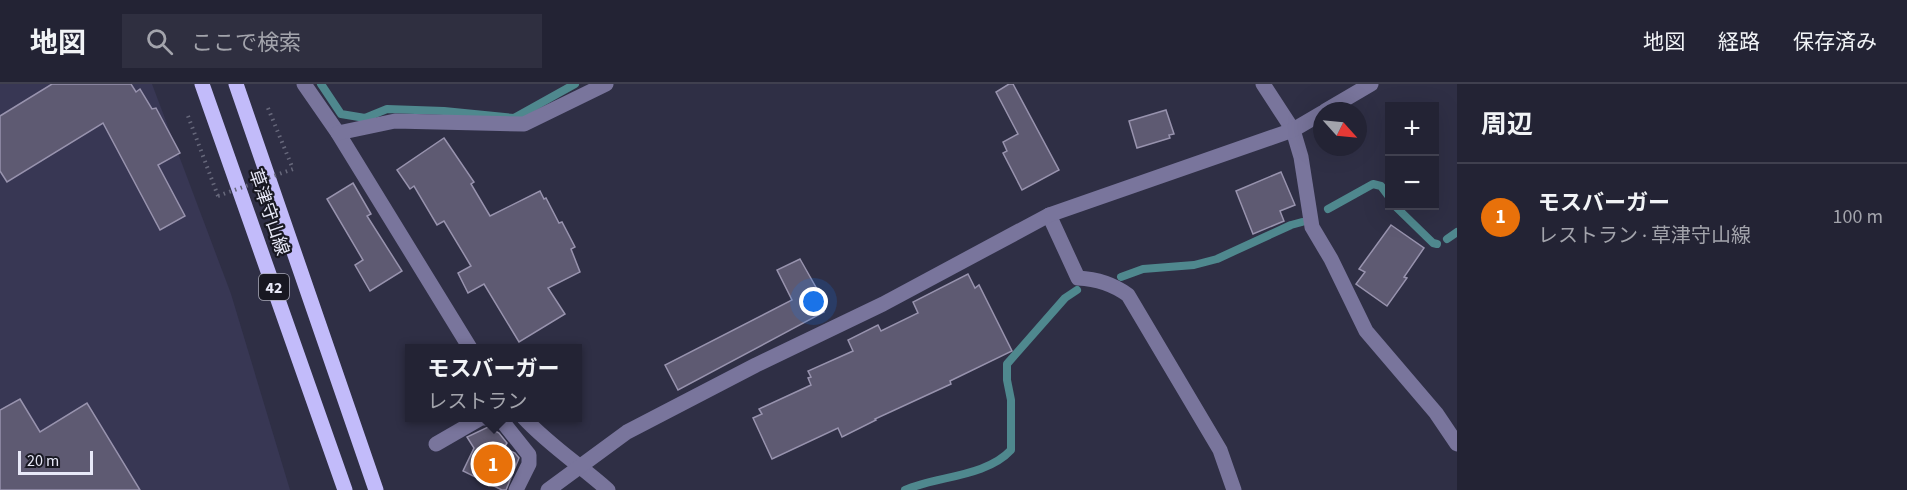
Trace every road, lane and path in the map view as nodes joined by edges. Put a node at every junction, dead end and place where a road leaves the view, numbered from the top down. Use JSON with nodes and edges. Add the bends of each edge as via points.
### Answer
{"nodes":[{"id":1,"x":202,"y":84,"type":"edge"},
{"id":2,"x":236,"y":84,"type":"edge"},
{"id":3,"x":304,"y":84,"type":"edge"},
{"id":4,"x":606,"y":84,"type":"edge"},
{"id":5,"x":1263,"y":84,"type":"edge"},
{"id":6,"x":1371,"y":84,"type":"edge"},
{"id":7,"x":264,"y":98,"type":"dead end"},
{"id":8,"x":1341,"y":102,"type":"edge"},
{"id":9,"x":188,"y":116,"type":"dead end"},
{"id":10,"x":1313,"y":118,"type":"edge"},
{"id":11,"x":1293,"y":130,"type":"junction"},
{"id":12,"x":338,"y":133,"type":"junction"},
{"id":13,"x":1049,"y":215,"type":"junction"},
{"id":14,"x":468,"y":344,"type":"edge"},
{"id":15,"x":474,"y":422,"type":"edge"},
{"id":16,"x":503,"y":422,"type":"edge"},
{"id":17,"x":528,"y":422,"type":"edge"},
{"id":18,"x":436,"y":444,"type":"dead end"},
{"id":19,"x":1457,"y":444,"type":"edge"},
{"id":20,"x":580,"y":466,"type":"junction"},
{"id":21,"x":345,"y":490,"type":"edge"},
{"id":22,"x":375,"y":490,"type":"edge"},
{"id":23,"x":516,"y":490,"type":"edge"},
{"id":24,"x":549,"y":490,"type":"edge"},
{"id":25,"x":608,"y":490,"type":"edge"},
{"id":26,"x":1234,"y":490,"type":"edge"}],
"edges":[{"from":1,"to":21,"type":"main road","name":"草津守山線","number":"42"},
{"from":2,"to":22,"type":"main road","name":"草津守山線","number":"42"},
{"from":3,"to":12,"type":"street"},
{"from":4,"to":12,"type":"street","via":[[524,124],[395,121]]},
{"from":5,"to":11,"type":"street"},
{"from":6,"to":8,"type":"street"},
{"from":7,"to":9,"type":"path","bridge":true,"via":[[293,169],[218,196]]},
{"from":10,"to":11,"type":"street"},
{"from":11,"to":13,"type":"street"},
{"from":11,"to":19,"type":"street","via":[[1312,227],[1366,331],[1436,413]]},
{"from":12,"to":14,"type":"street"},
{"from":13,"to":20,"type":"street","via":[[883,304],[627,432]]},
{"from":13,"to":26,"type":"street","via":[[1078,278],[1095,279],[1128,296],[1220,450]]},
{"from":15,"to":18,"type":"street"},
{"from":16,"to":23,"type":"street","via":[[530,455]]},
{"from":17,"to":20,"type":"street"},
{"from":20,"to":24,"type":"street"},
{"from":20,"to":25,"type":"street"}]}
